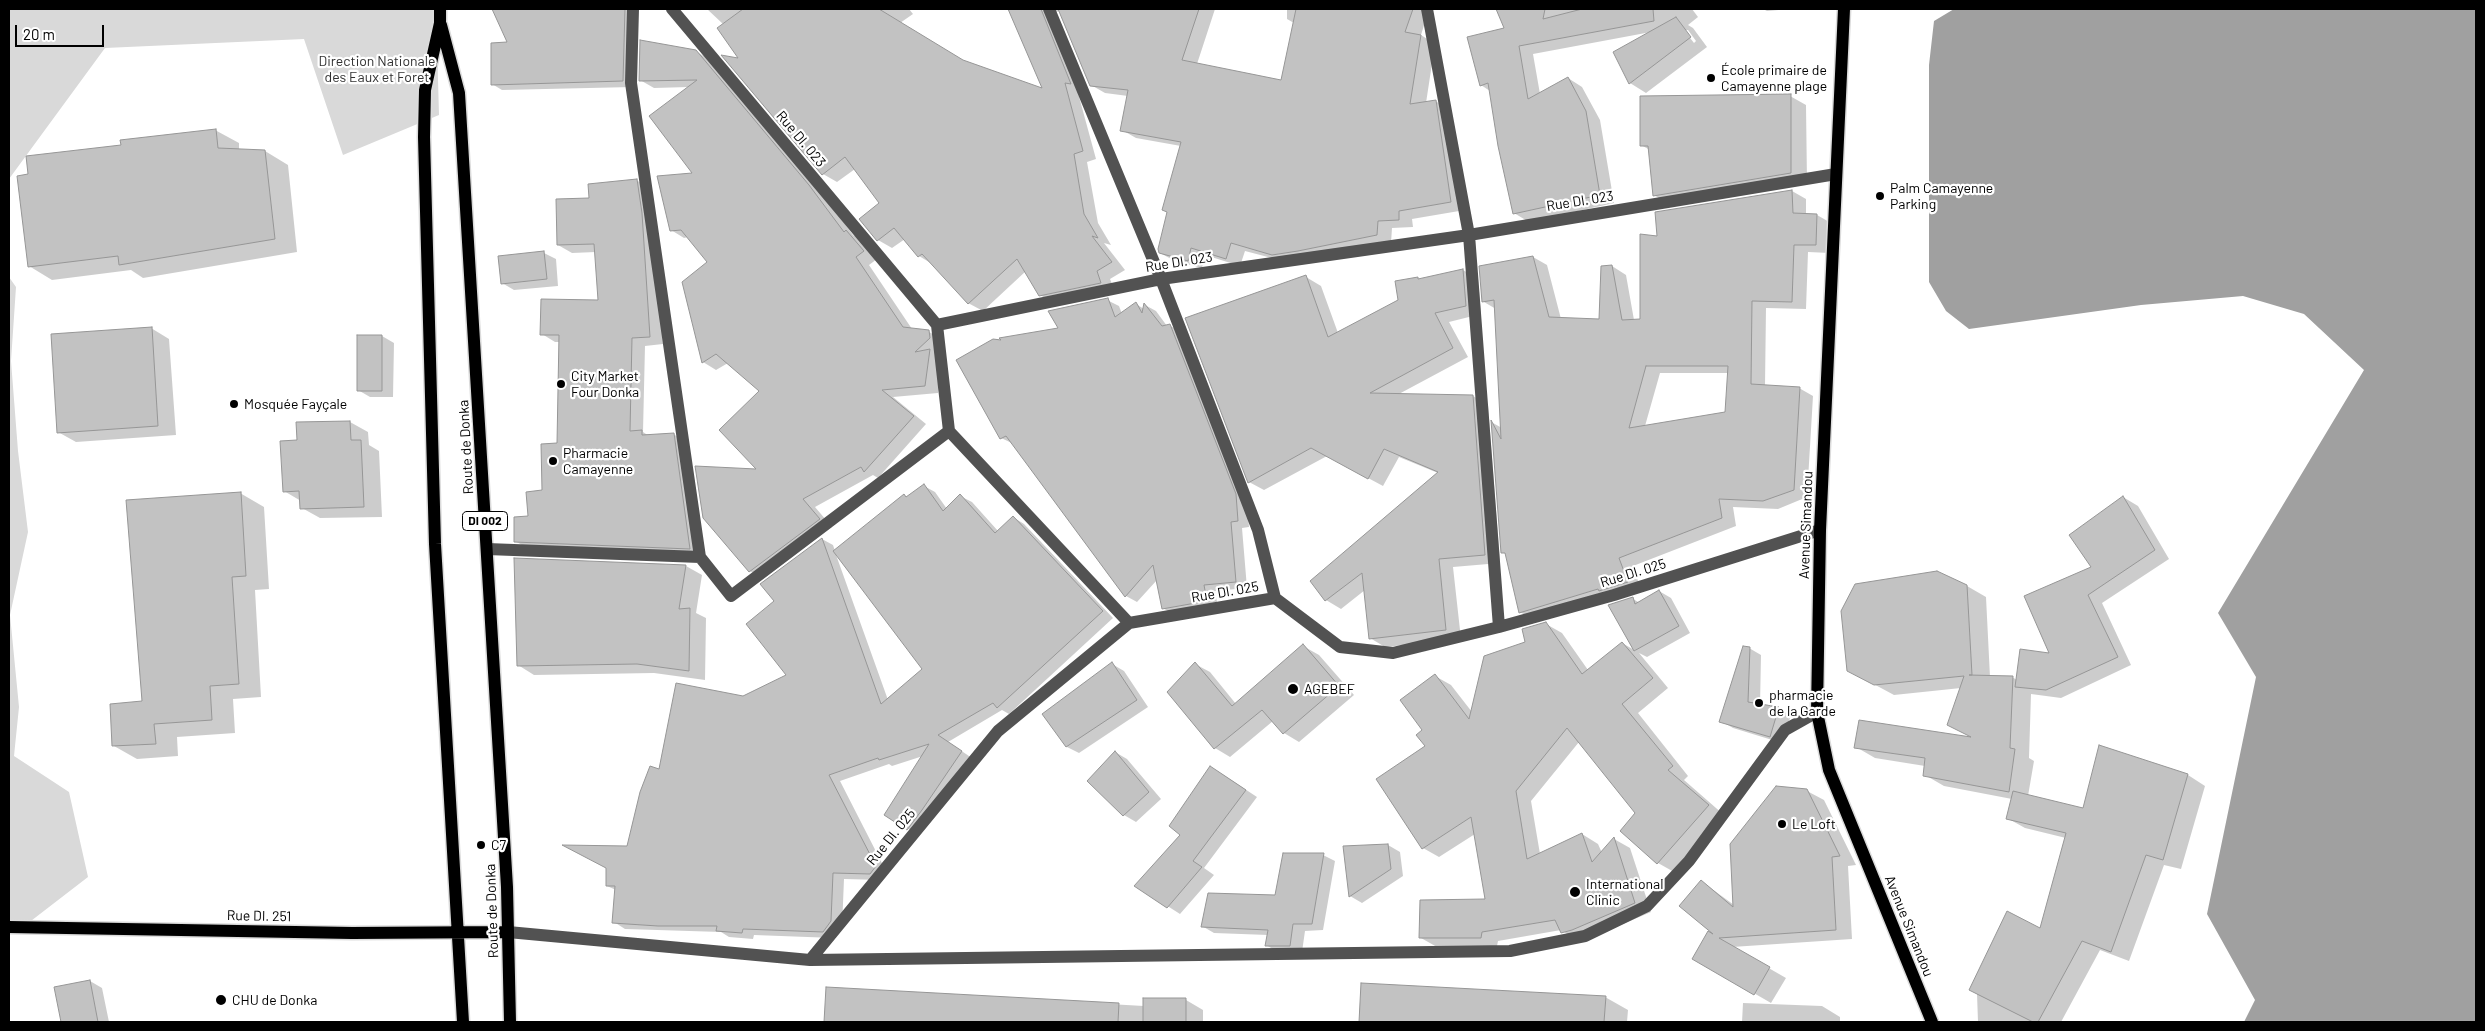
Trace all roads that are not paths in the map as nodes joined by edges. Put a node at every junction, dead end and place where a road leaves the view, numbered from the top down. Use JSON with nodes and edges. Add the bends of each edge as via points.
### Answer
{"nodes":[{"id":1,"x":440,"y":9,"type":"edge"},
{"id":2,"x":633,"y":9,"type":"edge"},
{"id":3,"x":672,"y":9,"type":"edge"},
{"id":4,"x":1049,"y":9,"type":"edge"},
{"id":5,"x":1427,"y":9,"type":"edge"},
{"id":6,"x":1844,"y":9,"type":"edge"},
{"id":7,"x":440,"y":23,"type":"junction"},
{"id":8,"x":1836,"y":174,"type":"junction"},
{"id":9,"x":1469,"y":235,"type":"junction"},
{"id":10,"x":1161,"y":279,"type":"junction"},
{"id":11,"x":937,"y":326,"type":"junction"},
{"id":12,"x":949,"y":431,"type":"junction"},
{"id":13,"x":1820,"y":530,"type":"junction"},
{"id":14,"x":487,"y":549,"type":"junction"},
{"id":15,"x":700,"y":557,"type":"junction"},
{"id":16,"x":1275,"y":598,"type":"junction"},
{"id":17,"x":1129,"y":623,"type":"junction"},
{"id":18,"x":1499,"y":627,"type":"junction"},
{"id":19,"x":1817,"y":712,"type":"junction"},
{"id":20,"x":9,"y":927,"type":"edge"},
{"id":21,"x":458,"y":932,"type":"junction"},
{"id":22,"x":508,"y":932,"type":"junction"},
{"id":23,"x":810,"y":960,"type":"junction"},
{"id":24,"x":463,"y":1022,"type":"edge"},
{"id":25,"x":510,"y":1022,"type":"edge"},
{"id":26,"x":1932,"y":1022,"type":"edge"}],
"edges":[{"from":1,"to":7,"type":"main road","name":"Route de Donka","number":"DI 002"},
{"from":2,"to":15,"type":"street","via":[[631,83]]},
{"from":3,"to":11,"type":"street","name":"Rue DI. 023"},
{"from":4,"to":10,"type":"street"},
{"from":5,"to":9,"type":"street"},
{"from":6,"to":8,"type":"main road","name":"Avenue Simandou"},
{"from":7,"to":14,"type":"main road","name":"Route de Donka","number":"DI 002","via":[[459,93]]},
{"from":7,"to":21,"type":"main road","name":"Route de Donka","number":"DI 002","via":[[425,90],[424,137],[435,544]]},
{"from":8,"to":9,"type":"street","name":"Rue DI. 023"},
{"from":8,"to":13,"type":"main road","name":"Avenue Simandou"},
{"from":9,"to":10,"type":"street","name":"Rue DI. 023"},
{"from":9,"to":18,"type":"street"},
{"from":10,"to":11,"type":"street","name":"Rue DI. 023"},
{"from":10,"to":16,"type":"street","via":[[1258,530]]},
{"from":11,"to":12,"type":"street"},
{"from":12,"to":15,"type":"street","via":[[731,596]]},
{"from":12,"to":17,"type":"street"},
{"from":13,"to":18,"type":"street","name":"Rue DI. 025","via":[[1614,595]]},
{"from":13,"to":19,"type":"main road","name":"Avenue Simandou"},
{"from":14,"to":15,"type":"street"},
{"from":14,"to":22,"type":"main road","name":"Route de Donka","number":"DI 002"},
{"from":16,"to":17,"type":"street","name":"Rue DI. 025"},
{"from":16,"to":18,"type":"street","name":"Rue DI. 025","via":[[1340,646],[1393,653]]},
{"from":17,"to":23,"type":"street","name":"Rue DI. 025","via":[[998,731]]},
{"from":19,"to":23,"type":"street","via":[[1786,730],[1689,861],[1647,906],[1585,936],[1510,951]]},
{"from":19,"to":26,"type":"main road","name":"Avenue Simandou","via":[[1829,770]]},
{"from":20,"to":21,"type":"main road","name":"Rue DI. 251"},
{"from":21,"to":22,"type":"main road","name":"Rue DI. 251"},
{"from":21,"to":24,"type":"main road","name":"Route de Donka","number":"DI 002"},
{"from":22,"to":23,"type":"street"},
{"from":22,"to":25,"type":"main road","name":"Route de Donka","number":"DI 002"}]}
